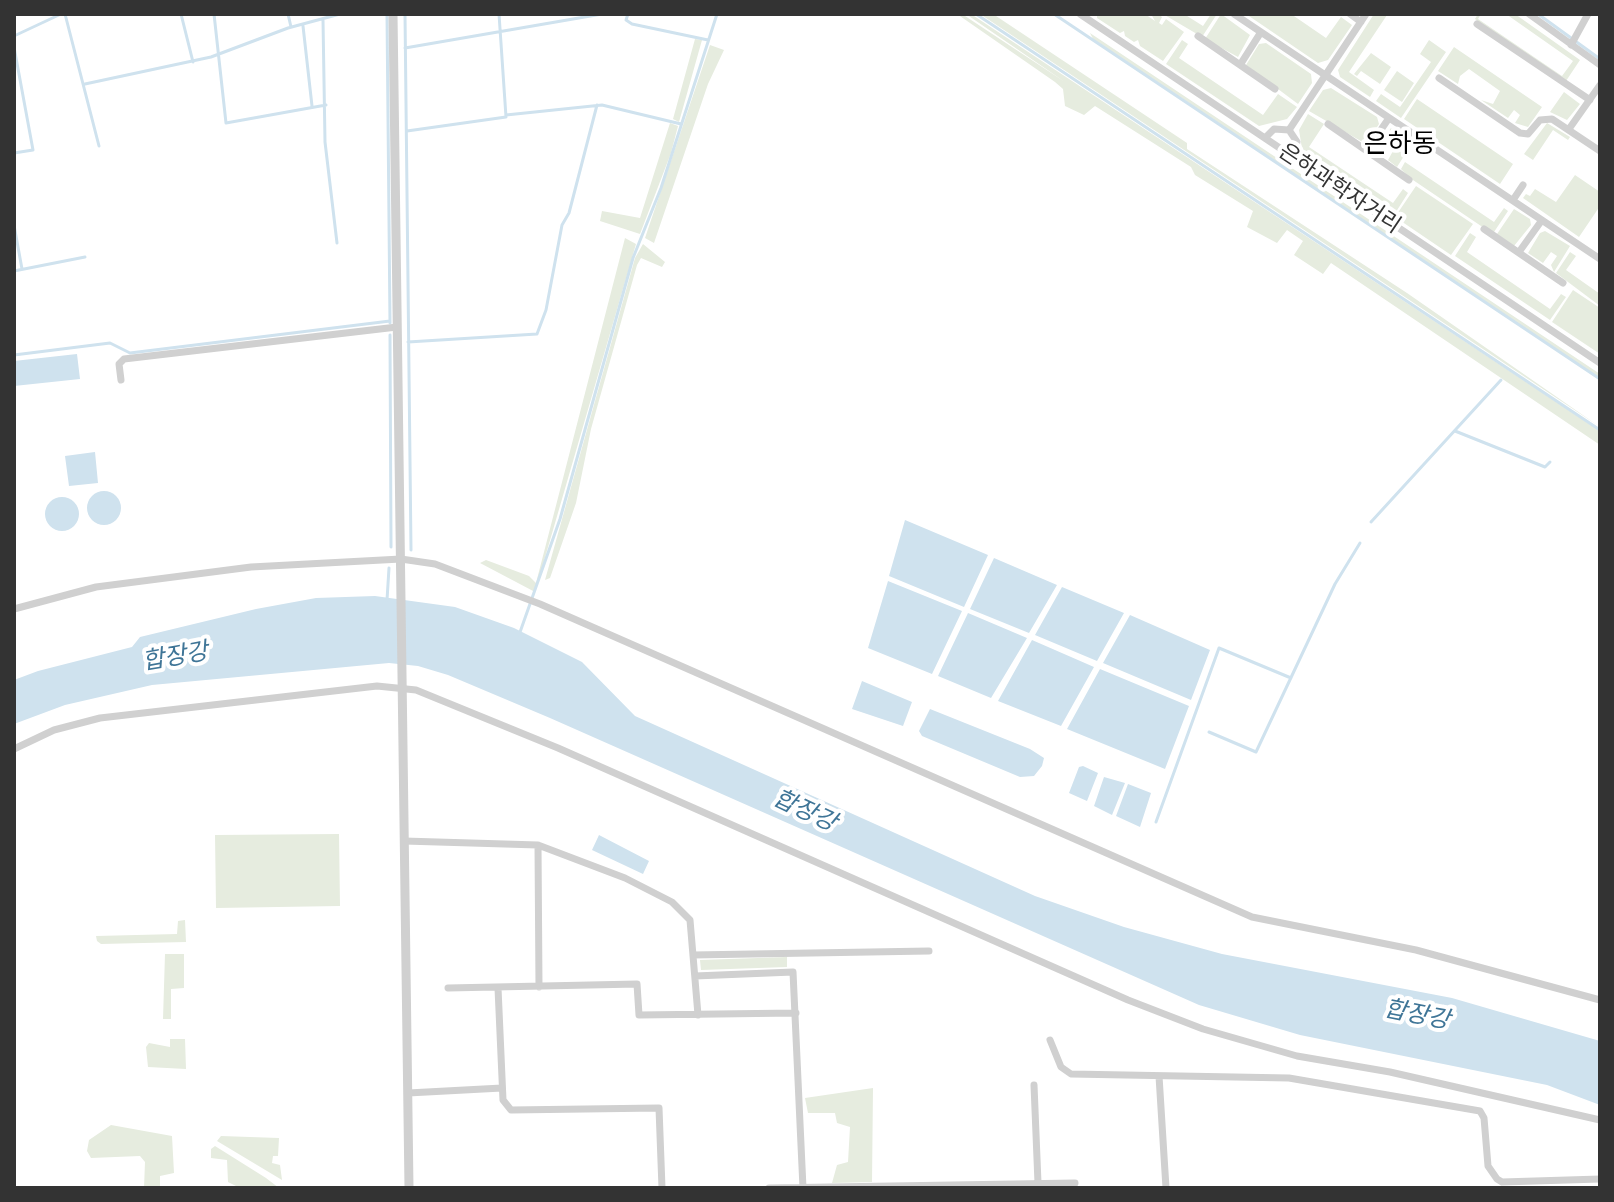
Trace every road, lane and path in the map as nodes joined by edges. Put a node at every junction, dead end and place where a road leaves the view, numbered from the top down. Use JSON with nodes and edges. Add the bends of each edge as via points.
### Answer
{"nodes":[{"id":1,"x":393,"y":14,"type":"edge"},
{"id":2,"x":1080,"y":14,"type":"edge"},
{"id":3,"x":1234,"y":14,"type":"edge"},
{"id":4,"x":1350,"y":14,"type":"edge"},
{"id":5,"x":1529,"y":14,"type":"edge"},
{"id":6,"x":1588,"y":14,"type":"edge"},
{"id":7,"x":1364,"y":18,"type":"edge"},
{"id":8,"x":1477,"y":24,"type":"dead end"},
{"id":9,"x":1261,"y":32,"type":"junction"},
{"id":10,"x":1198,"y":36,"type":"dead end"},
{"id":11,"x":1571,"y":45,"type":"junction"},
{"id":12,"x":1240,"y":65,"type":"junction"},
{"id":13,"x":1600,"y":65,"type":"edge"},
{"id":14,"x":1326,"y":75,"type":"junction"},
{"id":15,"x":1439,"y":78,"type":"dead end"},
{"id":16,"x":1600,"y":85,"type":"edge"},
{"id":17,"x":1275,"y":89,"type":"dead end"},
{"id":18,"x":1590,"y":100,"type":"junction"},
{"id":19,"x":1389,"y":118,"type":"junction"},
{"id":20,"x":1328,"y":124,"type":"dead end"},
{"id":21,"x":1569,"y":129,"type":"junction"},
{"id":22,"x":1289,"y":130,"type":"junction"},
{"id":23,"x":1265,"y":138,"type":"junction"},
{"id":24,"x":1367,"y":150,"type":"junction"},
{"id":25,"x":1600,"y":151,"type":"edge"},
{"id":26,"x":1292,"y":156,"type":"junction"},
{"id":27,"x":1409,"y":180,"type":"dead end"},
{"id":28,"x":1523,"y":185,"type":"dead end"},
{"id":29,"x":1513,"y":200,"type":"junction"},
{"id":30,"x":1542,"y":220,"type":"junction"},
{"id":31,"x":1484,"y":229,"type":"dead end"},
{"id":32,"x":1519,"y":252,"type":"junction"},
{"id":33,"x":1600,"y":259,"type":"edge"},
{"id":34,"x":1563,"y":283,"type":"dead end"},
{"id":35,"x":397,"y":327,"type":"junction"},
{"id":36,"x":1600,"y":363,"type":"edge"},
{"id":37,"x":121,"y":380,"type":"dead end"},
{"id":38,"x":401,"y":559,"type":"junction"},
{"id":39,"x":14,"y":609,"type":"edge"},
{"id":40,"x":403,"y":683,"type":"junction"},
{"id":41,"x":14,"y":749,"type":"edge"},
{"id":42,"x":404,"y":841,"type":"junction"},
{"id":43,"x":538,"y":845,"type":"junction"},
{"id":44,"x":929,"y":951,"type":"dead end"},
{"id":45,"x":793,"y":954,"type":"junction"},
{"id":46,"x":693,"y":955,"type":"junction"},
{"id":47,"x":793,"y":972,"type":"junction"},
{"id":48,"x":695,"y":976,"type":"junction"},
{"id":49,"x":539,"y":987,"type":"junction"},
{"id":50,"x":448,"y":988,"type":"dead end"},
{"id":51,"x":498,"y":988,"type":"junction"},
{"id":52,"x":1600,"y":1000,"type":"edge"},
{"id":53,"x":796,"y":1013,"type":"junction"},
{"id":54,"x":698,"y":1015,"type":"junction"},
{"id":55,"x":1050,"y":1040,"type":"dead end"},
{"id":56,"x":1159,"y":1076,"type":"junction"},
{"id":57,"x":1034,"y":1085,"type":"dead end"},
{"id":58,"x":502,"y":1088,"type":"junction"},
{"id":59,"x":408,"y":1093,"type":"junction"},
{"id":60,"x":1600,"y":1120,"type":"edge"},
{"id":61,"x":1600,"y":1179,"type":"edge"},
{"id":62,"x":1038,"y":1183,"type":"junction"},
{"id":63,"x":1075,"y":1183,"type":"dead end"},
{"id":64,"x":802,"y":1187,"type":"edge"},
{"id":65,"x":409,"y":1188,"type":"edge"},
{"id":66,"x":662,"y":1188,"type":"edge"},
{"id":67,"x":769,"y":1188,"type":"edge"},
{"id":68,"x":1166,"y":1188,"type":"edge"}],
"edges":[{"from":1,"to":35,"type":"street"},
{"from":2,"to":23,"type":"street","name":"은하과학자거리"},
{"from":3,"to":9,"type":"street"},
{"from":4,"to":7,"type":"street"},
{"from":5,"to":11,"type":"street"},
{"from":6,"to":11,"type":"street"},
{"from":7,"to":14,"type":"street"},
{"from":8,"to":18,"type":"street"},
{"from":9,"to":12,"type":"street"},
{"from":9,"to":14,"type":"street"},
{"from":10,"to":12,"type":"street"},
{"from":11,"to":13,"type":"street"},
{"from":12,"to":17,"type":"street"},
{"from":14,"to":19,"type":"street"},
{"from":14,"to":22,"type":"street"},
{"from":15,"to":21,"type":"street","via":[[1524,135],[1543,118]]},
{"from":16,"to":18,"type":"street"},
{"from":18,"to":21,"type":"street"},
{"from":19,"to":24,"type":"street"},
{"from":19,"to":29,"type":"street"},
{"from":20,"to":24,"type":"street"},
{"from":21,"to":25,"type":"street"},
{"from":22,"to":23,"type":"street","via":[[1274,129]]},
{"from":22,"to":26,"type":"street","via":[[1297,142]]},
{"from":23,"to":26,"type":"street","name":"은하과학자거리"},
{"from":24,"to":27,"type":"street"},
{"from":26,"to":36,"type":"street","name":"은하과학자거리"},
{"from":28,"to":29,"type":"street"},
{"from":29,"to":30,"type":"street"},
{"from":30,"to":32,"type":"street"},
{"from":30,"to":33,"type":"street"},
{"from":31,"to":32,"type":"street"},
{"from":32,"to":34,"type":"street"},
{"from":35,"to":37,"type":"street","via":[[124,359],[119,364]]},
{"from":35,"to":38,"type":"street"},
{"from":38,"to":39,"type":"street","via":[[251,567],[143,580],[63,593]]},
{"from":38,"to":40,"type":"street"},
{"from":38,"to":52,"type":"street","via":[[442,566],[529,599],[1252,917],[1416,950]]},
{"from":40,"to":41,"type":"street","via":[[100,718],[54,730]]},
{"from":40,"to":42,"type":"street"},
{"from":40,"to":60,"type":"street","via":[[1203,1029],[1297,1056]]},
{"from":42,"to":43,"type":"street"},
{"from":42,"to":59,"type":"street"},
{"from":43,"to":46,"type":"street","via":[[672,902],[690,920]]},
{"from":43,"to":49,"type":"street"},
{"from":44,"to":45,"type":"street"},
{"from":45,"to":46,"type":"street"},
{"from":45,"to":47,"type":"street"},
{"from":46,"to":48,"type":"street"},
{"from":47,"to":48,"type":"street"},
{"from":47,"to":53,"type":"street"},
{"from":48,"to":54,"type":"street"},
{"from":49,"to":51,"type":"street"},
{"from":49,"to":54,"type":"street","via":[[637,984],[639,1015]]},
{"from":50,"to":51,"type":"street"},
{"from":51,"to":58,"type":"street"},
{"from":53,"to":54,"type":"street"},
{"from":53,"to":64,"type":"street"},
{"from":55,"to":56,"type":"street","via":[[1061,1067],[1071,1074]]},
{"from":56,"to":61,"type":"street","via":[[1289,1078],[1459,1106],[1483,1113],[1488,1166],[1502,1182]]},
{"from":56,"to":68,"type":"street"},
{"from":57,"to":62,"type":"street"},
{"from":58,"to":59,"type":"street"},
{"from":58,"to":66,"type":"street","via":[[511,1110],[659,1108]]},
{"from":59,"to":65,"type":"street"},
{"from":62,"to":63,"type":"street"},
{"from":62,"to":64,"type":"street"},
{"from":64,"to":67,"type":"street"}]}
